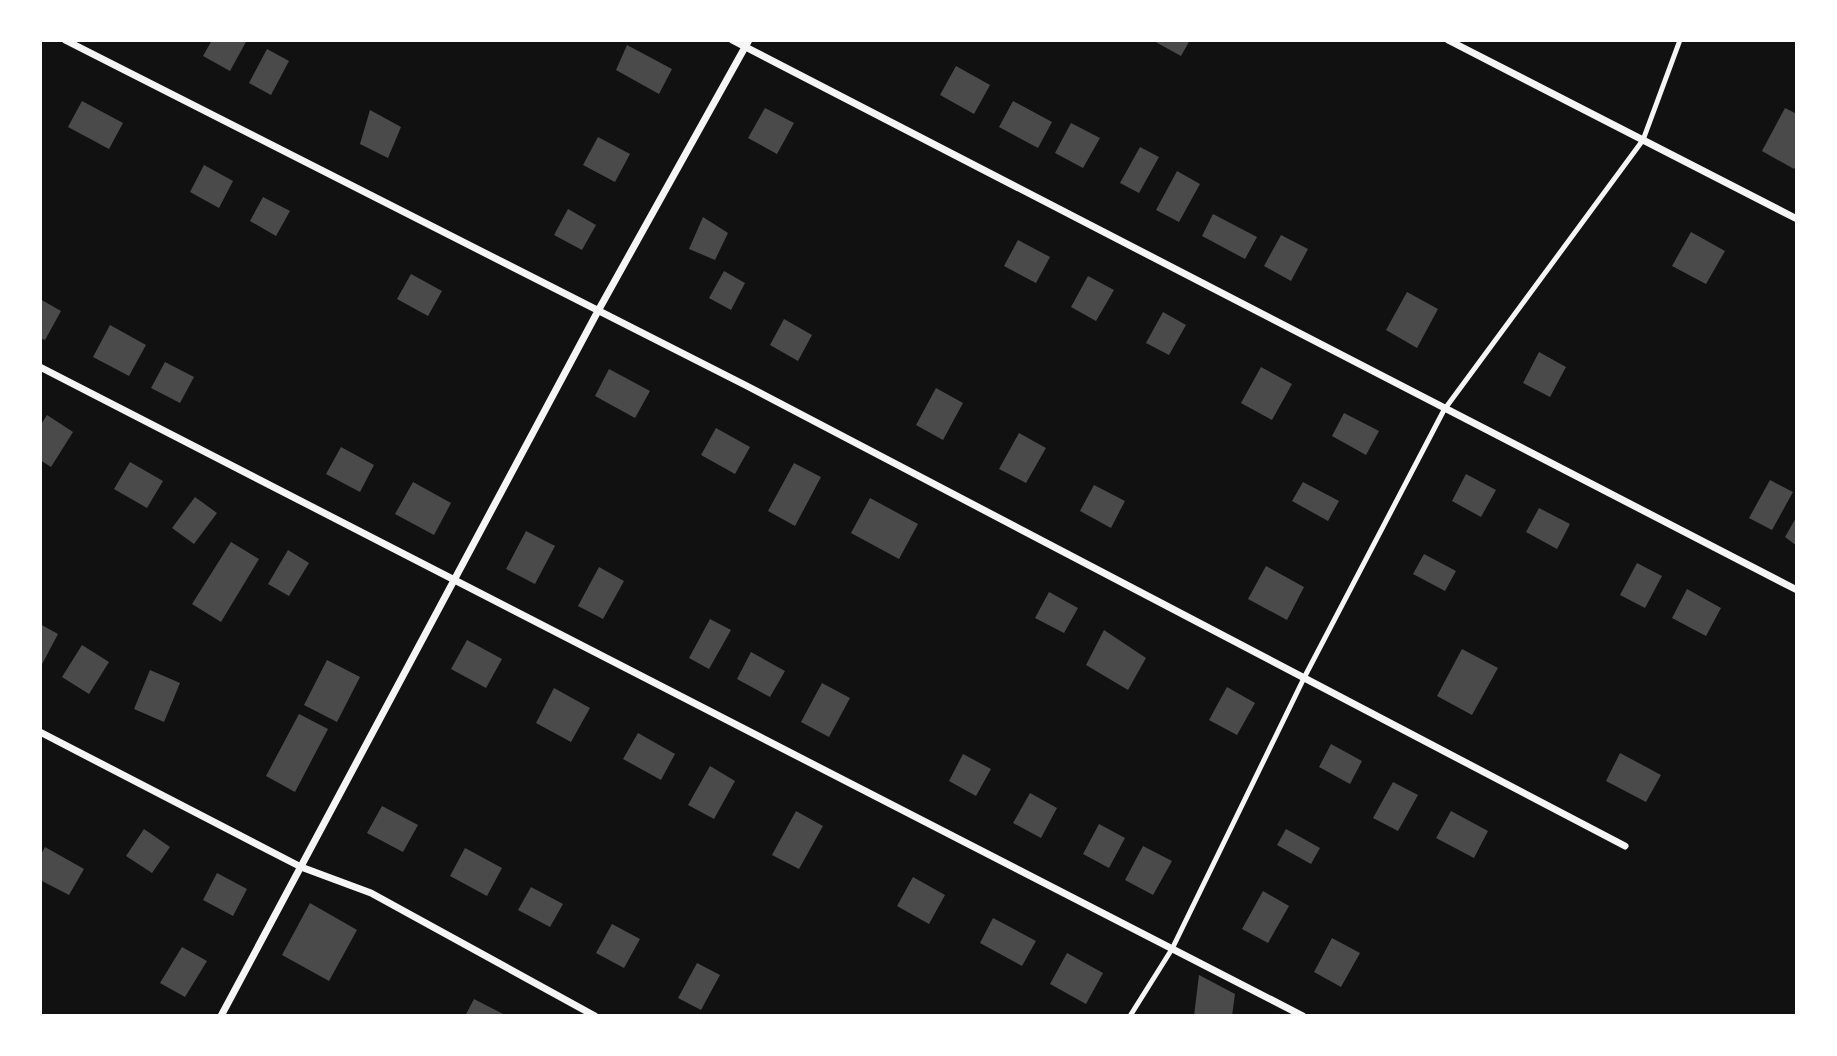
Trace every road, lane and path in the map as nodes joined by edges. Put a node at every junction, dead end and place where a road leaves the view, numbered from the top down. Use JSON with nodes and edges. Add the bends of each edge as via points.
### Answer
{"nodes":[{"id":1,"x":65,"y":40,"type":"edge"},
{"id":2,"x":732,"y":40,"type":"edge"},
{"id":3,"x":1448,"y":40,"type":"edge"},
{"id":4,"x":1680,"y":40,"type":"edge"},
{"id":5,"x":747,"y":44,"type":"edge"},
{"id":6,"x":1643,"y":140,"type":"junction"},
{"id":7,"x":1797,"y":219,"type":"edge"},
{"id":8,"x":598,"y":310,"type":"junction"},
{"id":9,"x":40,"y":367,"type":"edge"},
{"id":10,"x":1444,"y":410,"type":"junction"},
{"id":11,"x":455,"y":580,"type":"junction"},
{"id":12,"x":1797,"y":590,"type":"edge"},
{"id":13,"x":1305,"y":676,"type":"junction"},
{"id":14,"x":40,"y":732,"type":"edge"},
{"id":15,"x":1625,"y":846,"type":"dead end"},
{"id":16,"x":301,"y":867,"type":"junction"},
{"id":17,"x":1172,"y":949,"type":"junction"},
{"id":18,"x":221,"y":1016,"type":"edge"},
{"id":19,"x":595,"y":1016,"type":"edge"},
{"id":20,"x":1130,"y":1016,"type":"edge"},
{"id":21,"x":1303,"y":1016,"type":"edge"}],
"edges":[{"from":1,"to":8,"type":"street"},
{"from":2,"to":5,"type":"street"},
{"from":3,"to":6,"type":"street"},
{"from":4,"to":6,"type":"lane"},
{"from":5,"to":8,"type":"street"},
{"from":5,"to":10,"type":"street"},
{"from":6,"to":7,"type":"street"},
{"from":6,"to":10,"type":"lane"},
{"from":8,"to":11,"type":"street"},
{"from":8,"to":13,"type":"street"},
{"from":9,"to":11,"type":"street"},
{"from":10,"to":12,"type":"street"},
{"from":10,"to":13,"type":"lane"},
{"from":11,"to":16,"type":"street"},
{"from":11,"to":17,"type":"street"},
{"from":13,"to":15,"type":"street"},
{"from":13,"to":17,"type":"lane"},
{"from":14,"to":16,"type":"street"},
{"from":16,"to":18,"type":"street"},
{"from":16,"to":19,"type":"street","via":[[371,893]]},
{"from":17,"to":20,"type":"lane"},
{"from":17,"to":21,"type":"street"}]}
